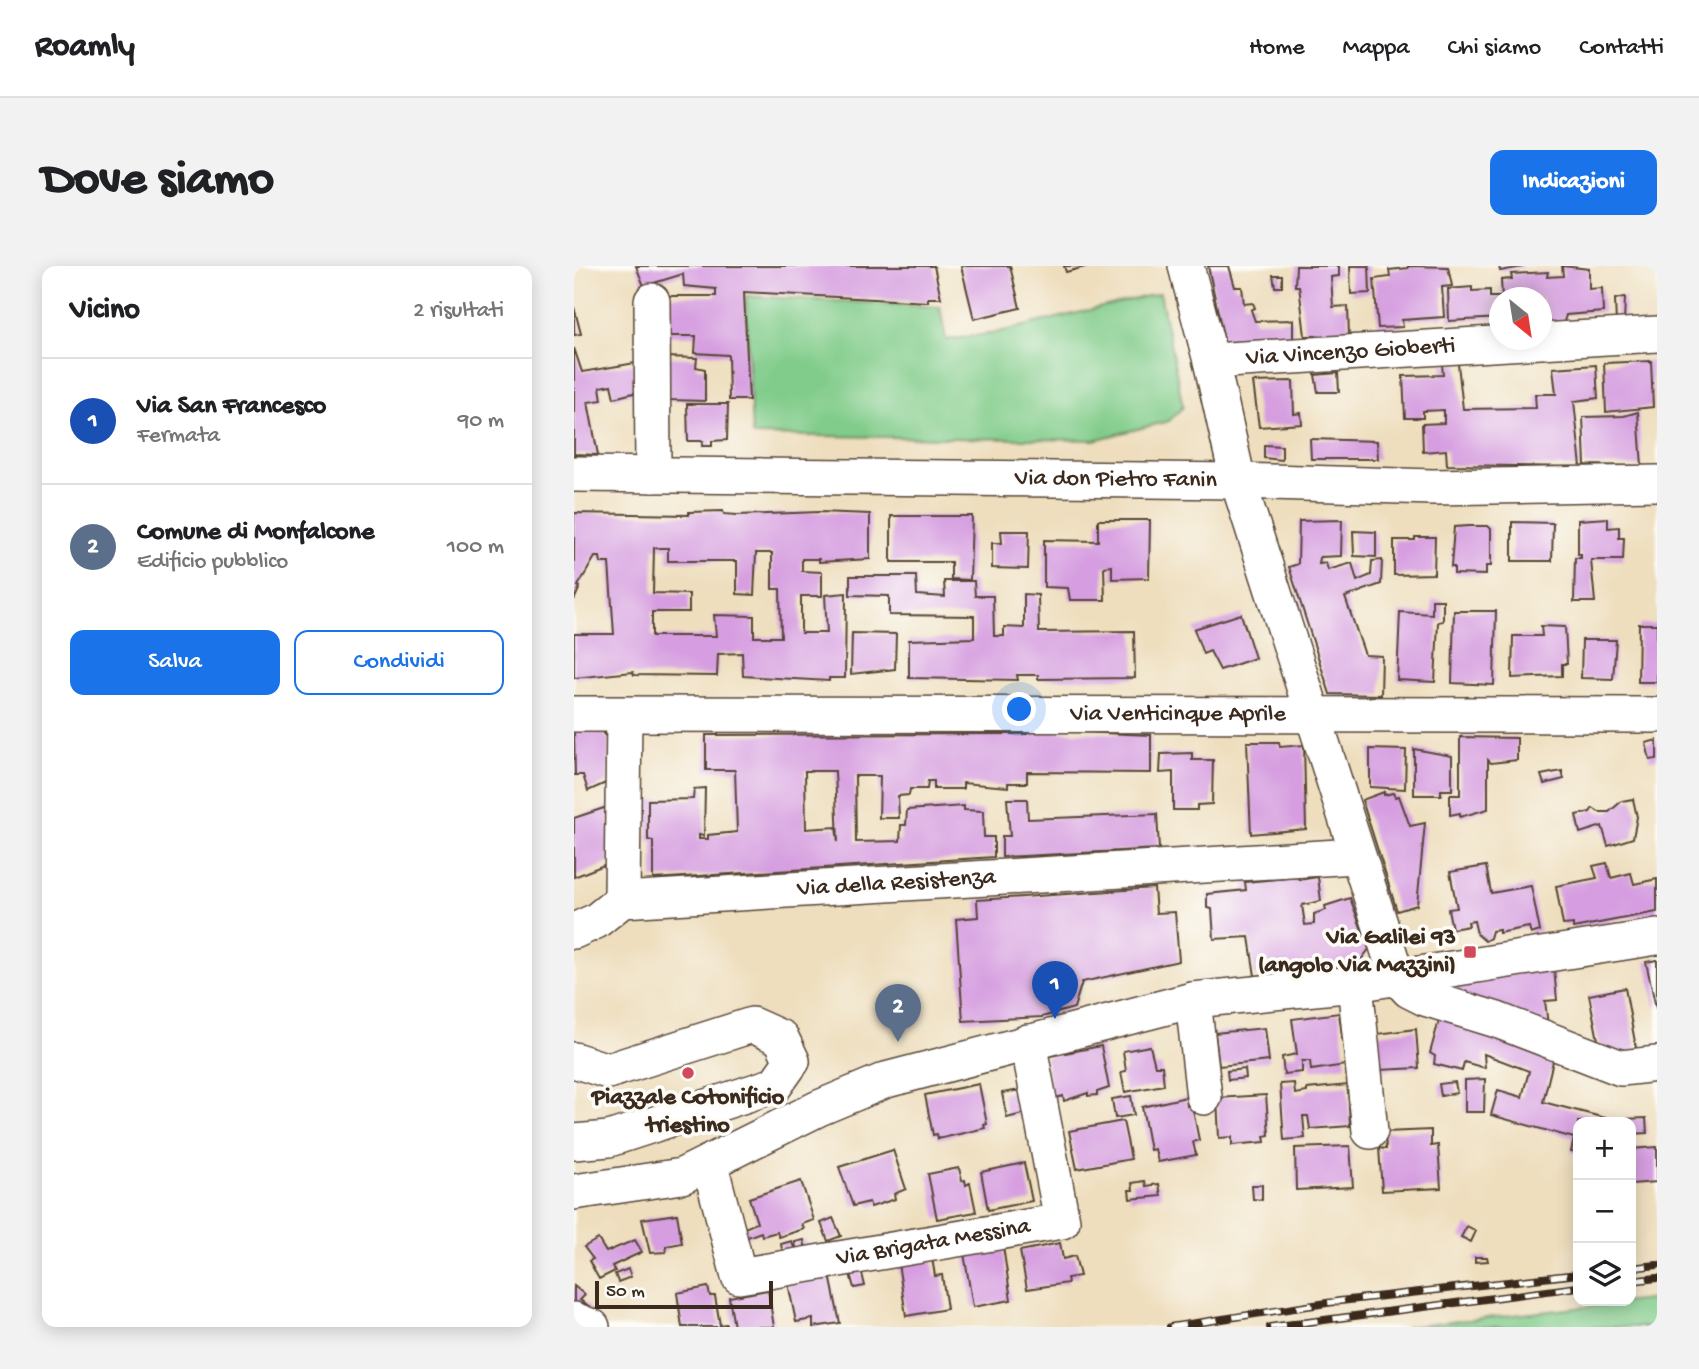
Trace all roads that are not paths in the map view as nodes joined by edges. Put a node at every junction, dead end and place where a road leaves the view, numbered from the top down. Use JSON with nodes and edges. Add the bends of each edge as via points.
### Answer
{"nodes":[{"id":1,"x":1186,"y":266,"type":"edge"},
{"id":2,"x":652,"y":301,"type":"dead end"},
{"id":3,"x":1657,"y":334,"type":"edge"},
{"id":4,"x":1211,"y":362,"type":"junction"},
{"id":5,"x":574,"y":474,"type":"edge"},
{"id":6,"x":653,"y":475,"type":"junction"},
{"id":7,"x":1238,"y":481,"type":"junction"},
{"id":8,"x":1657,"y":483,"type":"edge"},
{"id":9,"x":1313,"y":713,"type":"junction"},
{"id":10,"x":574,"y":714,"type":"edge"},
{"id":11,"x":624,"y":715,"type":"junction"},
{"id":12,"x":1657,"y":715,"type":"edge"},
{"id":13,"x":1356,"y":856,"type":"junction"},
{"id":14,"x":622,"y":900,"type":"junction"},
{"id":15,"x":574,"y":932,"type":"edge"},
{"id":16,"x":1657,"y":937,"type":"edge"},
{"id":17,"x":1397,"y":977,"type":"junction"},
{"id":18,"x":1355,"y":984,"type":"junction"},
{"id":19,"x":1193,"y":1000,"type":"junction"},
{"id":20,"x":1028,"y":1042,"type":"junction"},
{"id":21,"x":574,"y":1060,"type":"edge"},
{"id":22,"x":1657,"y":1064,"type":"edge"},
{"id":23,"x":608,"y":1070,"type":"junction"},
{"id":24,"x":574,"y":1087,"type":"edge"},
{"id":25,"x":1205,"y":1097,"type":"dead end"},
{"id":26,"x":1370,"y":1131,"type":"dead end"},
{"id":27,"x":574,"y":1142,"type":"edge"},
{"id":28,"x":710,"y":1165,"type":"junction"},
{"id":29,"x":574,"y":1192,"type":"edge"},
{"id":30,"x":574,"y":1320,"type":"edge"},
{"id":31,"x":592,"y":1327,"type":"edge"}],
"edges":[{"from":1,"to":4,"type":"street"},
{"from":2,"to":6,"type":"street"},
{"from":3,"to":4,"type":"street","name":"Via Vincenzo Gioberti"},
{"from":4,"to":7,"type":"street"},
{"from":5,"to":6,"type":"street","name":"Via don Pietro Fanin"},
{"from":6,"to":7,"type":"street","name":"Via don Pietro Fanin"},
{"from":7,"to":8,"type":"street","name":"Via don Pietro Fanin","via":[[1433,487]]},
{"from":7,"to":9,"type":"street"},
{"from":9,"to":11,"type":"street","name":"Via Venticinque Aprile"},
{"from":9,"to":12,"type":"street","name":"Via Venticinque Aprile"},
{"from":9,"to":13,"type":"street"},
{"from":10,"to":11,"type":"street","name":"Via Venticinque Aprile"},
{"from":11,"to":14,"type":"street"},
{"from":13,"to":14,"type":"street","name":"Via della Resistenza"},
{"from":13,"to":17,"type":"street"},
{"from":14,"to":15,"type":"street"},
{"from":16,"to":17,"type":"street"},
{"from":17,"to":18,"type":"street"},
{"from":17,"to":22,"type":"street","via":[[1424,998],[1497,1020],[1621,1068]]},
{"from":18,"to":19,"type":"street"},
{"from":18,"to":26,"type":"street"},
{"from":19,"to":20,"type":"street"},
{"from":19,"to":25,"type":"street"},
{"from":20,"to":28,"type":"street","via":[[886,1080],[818,1108]]},
{"from":20,"to":28,"type":"street","name":"Via Brigata Messina","via":[[1062,1221],[739,1276]]},
{"from":21,"to":23,"type":"street"},
{"from":23,"to":24,"type":"street"},
{"from":23,"to":27,"type":"street","via":[[752,1026],[781,1038],[792,1061],[775,1085],[609,1139]]},
{"from":28,"to":29,"type":"street","via":[[657,1181]]},
{"from":30,"to":31,"type":"street"}]}
